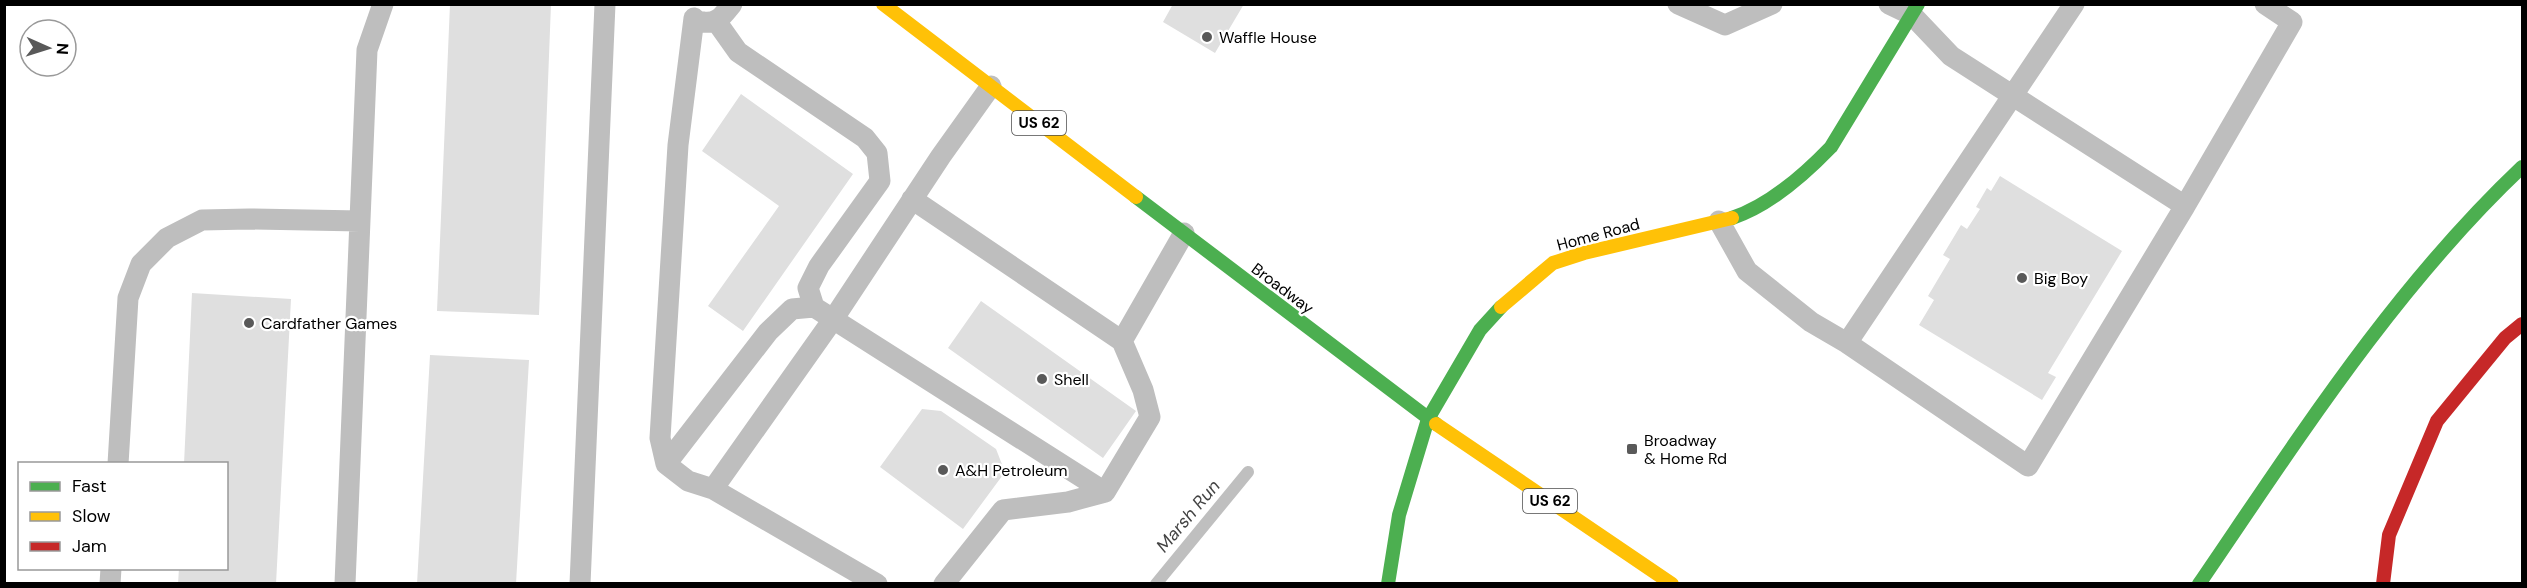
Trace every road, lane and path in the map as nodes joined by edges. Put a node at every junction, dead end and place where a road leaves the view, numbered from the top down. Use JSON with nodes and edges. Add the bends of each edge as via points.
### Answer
{"nodes":[{"id":1,"x":383,"y":4,"type":"edge"},
{"id":2,"x":605,"y":4,"type":"edge"},
{"id":3,"x":732,"y":4,"type":"edge"},
{"id":4,"x":883,"y":4,"type":"edge"},
{"id":5,"x":1678,"y":4,"type":"edge"},
{"id":6,"x":1772,"y":4,"type":"edge"},
{"id":7,"x":1889,"y":4,"type":"edge"},
{"id":8,"x":2074,"y":4,"type":"edge"},
{"id":9,"x":2265,"y":4,"type":"edge"},
{"id":10,"x":1915,"y":10,"type":"edge"},
{"id":11,"x":692,"y":11,"type":"edge"},
{"id":12,"x":716,"y":21,"type":"junction"},
{"id":13,"x":991,"y":86,"type":"junction"},
{"id":14,"x":2014,"y":96,"type":"junction"},
{"id":15,"x":2523,"y":167,"type":"edge"},
{"id":16,"x":912,"y":199,"type":"junction"},
{"id":17,"x":2185,"y":206,"type":"junction"},
{"id":18,"x":360,"y":221,"type":"junction"},
{"id":19,"x":1719,"y":221,"type":"junction"},
{"id":20,"x":1184,"y":233,"type":"junction"},
{"id":21,"x":814,"y":307,"type":"junction"},
{"id":22,"x":834,"y":318,"type":"junction"},
{"id":23,"x":2523,"y":324,"type":"edge"},
{"id":24,"x":1122,"y":341,"type":"junction"},
{"id":25,"x":1847,"y":343,"type":"junction"},
{"id":26,"x":1428,"y":419,"type":"junction"},
{"id":27,"x":117,"y":462,"type":"edge"},
{"id":28,"x":666,"y":464,"type":"junction"},
{"id":29,"x":713,"y":489,"type":"junction"},
{"id":30,"x":1105,"y":492,"type":"junction"},
{"id":31,"x":345,"y":584,"type":"edge"},
{"id":32,"x":580,"y":584,"type":"edge"},
{"id":33,"x":877,"y":584,"type":"edge"},
{"id":34,"x":944,"y":584,"type":"edge"},
{"id":35,"x":1388,"y":584,"type":"edge"},
{"id":36,"x":1672,"y":584,"type":"edge"},
{"id":37,"x":2199,"y":584,"type":"edge"},
{"id":38,"x":2384,"y":584,"type":"edge"}],
"edges":[{"from":1,"to":18,"type":"lane","via":[[367,50]]},
{"from":2,"to":32,"type":"lane"},
{"from":3,"to":12,"type":"lane"},
{"from":4,"to":13,"type":"main road","name":"Broadway","number":"US 62"},
{"from":5,"to":6,"type":"lane","via":[[1725,25]]},
{"from":7,"to":10,"type":"lane"},
{"from":8,"to":14,"type":"lane"},
{"from":9,"to":17,"type":"lane","via":[[2292,22]]},
{"from":10,"to":14,"type":"lane","via":[[1951,56]]},
{"from":10,"to":19,"type":"main road","name":"Home Road","via":[[1839,135],[1812,167],[1774,196]]},
{"from":11,"to":12,"type":"lane","via":[[709,23]]},
{"from":11,"to":28,"type":"lane","via":[[678,145],[661,415],[660,438]]},
{"from":12,"to":21,"type":"lane","via":[[738,52],[865,138],[877,153],[880,181],[819,266],[808,288]]},
{"from":13,"to":16,"type":"lane"},
{"from":13,"to":20,"type":"main road","name":"Broadway","number":"US 62"},
{"from":14,"to":17,"type":"lane"},
{"from":14,"to":25,"type":"lane"},
{"from":15,"to":37,"type":"main road","via":[[2489,197],[2403,297]]},
{"from":16,"to":22,"type":"lane"},
{"from":16,"to":24,"type":"lane"},
{"from":17,"to":25,"type":"lane","via":[[2028,466]]},
{"from":18,"to":27,"type":"lane","via":[[202,220],[167,238],[141,264],[128,298]]},
{"from":18,"to":31,"type":"lane"},
{"from":19,"to":25,"type":"lane","via":[[1747,271],[1811,322]]},
{"from":19,"to":26,"type":"main road","name":"Home Road","via":[[1553,263],[1509,298],[1480,330]]},
{"from":20,"to":24,"type":"lane"},
{"from":20,"to":26,"type":"main road","name":"Broadway","number":"US 62"},
{"from":21,"to":22,"type":"lane"},
{"from":21,"to":28,"type":"lane","via":[[792,309],[768,332]]},
{"from":22,"to":29,"type":"lane"},
{"from":22,"to":30,"type":"lane"},
{"from":23,"to":38,"type":"main road","via":[[2505,338],[2437,421],[2390,535]]},
{"from":24,"to":30,"type":"lane","via":[[1150,417]]},
{"from":26,"to":35,"type":"main road","name":"Home Road","via":[[1399,515]]},
{"from":26,"to":36,"type":"main road","name":"Broadway","number":"US 62"},
{"from":28,"to":29,"type":"lane","via":[[688,481]]},
{"from":29,"to":33,"type":"lane"},
{"from":30,"to":34,"type":"lane","via":[[1068,502],[1003,510]]}]}
